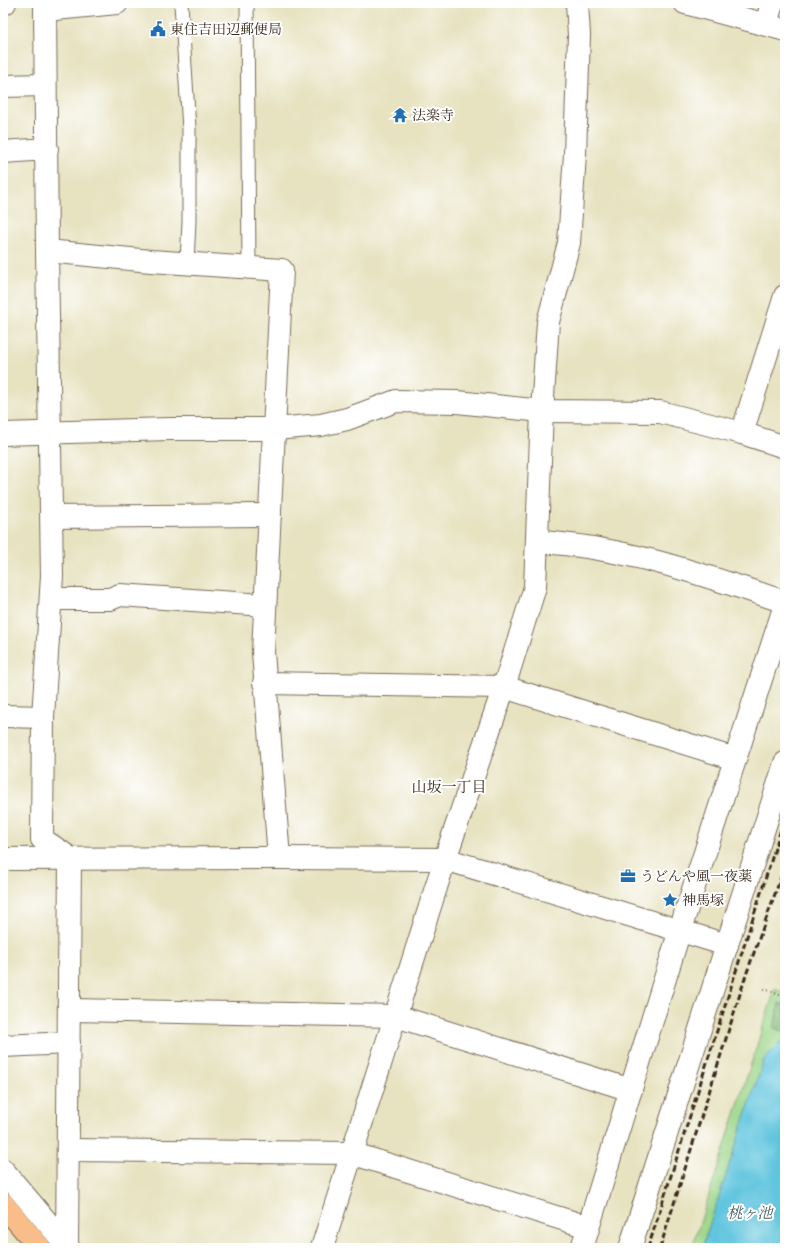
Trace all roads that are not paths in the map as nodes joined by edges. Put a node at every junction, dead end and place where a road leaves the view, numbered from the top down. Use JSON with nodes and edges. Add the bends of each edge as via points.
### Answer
{"nodes":[{"id":1,"x":117,"y":3,"type":"edge"},
{"id":2,"x":181,"y":3,"type":"edge"},
{"id":3,"x":247,"y":3,"type":"edge"},
{"id":4,"x":577,"y":3,"type":"edge"},
{"id":5,"x":685,"y":3,"type":"edge"},
{"id":6,"x":772,"y":3,"type":"edge"},
{"id":7,"x":45,"y":6,"type":"edge"},
{"id":8,"x":776,"y":28,"type":"edge"},
{"id":9,"x":45,"y":85,"type":"junction"},
{"id":10,"x":3,"y":86,"type":"edge"},
{"id":11,"x":47,"y":148,"type":"junction"},
{"id":12,"x":3,"y":152,"type":"edge"},
{"id":13,"x":47,"y":251,"type":"junction"},
{"id":14,"x":187,"y":264,"type":"junction"},
{"id":15,"x":249,"y":268,"type":"junction"},
{"id":16,"x":785,"y":296,"type":"edge"},
{"id":17,"x":542,"y":411,"type":"junction"},
{"id":18,"x":275,"y":429,"type":"junction"},
{"id":19,"x":51,"y":433,"type":"junction"},
{"id":20,"x":742,"y":433,"type":"junction"},
{"id":21,"x":3,"y":434,"type":"edge"},
{"id":22,"x":785,"y":447,"type":"edge"},
{"id":23,"x":270,"y":515,"type":"junction"},
{"id":24,"x":52,"y":516,"type":"junction"},
{"id":25,"x":537,"y":542,"type":"junction"},
{"id":26,"x":51,"y":599,"type":"junction"},
{"id":27,"x":785,"y":602,"type":"edge"},
{"id":28,"x":265,"y":605,"type":"junction"},
{"id":29,"x":785,"y":605,"type":"edge"},
{"id":30,"x":264,"y":682,"type":"junction"},
{"id":31,"x":504,"y":687,"type":"junction"},
{"id":32,"x":3,"y":716,"type":"edge"},
{"id":33,"x":43,"y":717,"type":"junction"},
{"id":34,"x":736,"y":760,"type":"junction"},
{"id":35,"x":785,"y":763,"type":"edge"},
{"id":36,"x":70,"y":858,"type":"junction"},
{"id":37,"x":279,"y":858,"type":"junction"},
{"id":38,"x":445,"y":859,"type":"junction"},
{"id":39,"x":3,"y":860,"type":"edge"},
{"id":40,"x":680,"y":930,"type":"junction"},
{"id":41,"x":727,"y":945,"type":"junction"},
{"id":42,"x":70,"y":1010,"type":"junction"},
{"id":43,"x":396,"y":1016,"type":"junction"},
{"id":44,"x":69,"y":1043,"type":"junction"},
{"id":45,"x":3,"y":1046,"type":"edge"},
{"id":46,"x":631,"y":1090,"type":"junction"},
{"id":47,"x":69,"y":1150,"type":"junction"},
{"id":48,"x":351,"y":1153,"type":"junction"},
{"id":49,"x":3,"y":1170,"type":"edge"},
{"id":50,"x":3,"y":1204,"type":"edge"},
{"id":51,"x":588,"y":1227,"type":"junction"},
{"id":52,"x":68,"y":1247,"type":"edge"},
{"id":53,"x":40,"y":1248,"type":"edge"},
{"id":54,"x":322,"y":1248,"type":"edge"},
{"id":55,"x":582,"y":1248,"type":"edge"},
{"id":56,"x":630,"y":1248,"type":"edge"}],
"edges":[{"from":1,"to":7,"type":"street"},
{"from":2,"to":14,"type":"lane","via":[[189,129]]},
{"from":3,"to":15,"type":"lane"},
{"from":4,"to":17,"type":"street","via":[[579,35],[576,154],[569,242],[548,322]]},
{"from":5,"to":8,"type":"street"},
{"from":6,"to":8,"type":"street"},
{"from":7,"to":9,"type":"street"},
{"from":9,"to":10,"type":"street"},
{"from":9,"to":11,"type":"street"},
{"from":11,"to":12,"type":"street"},
{"from":11,"to":13,"type":"street"},
{"from":13,"to":14,"type":"street"},
{"from":13,"to":19,"type":"street"},
{"from":14,"to":15,"type":"street"},
{"from":15,"to":18,"type":"street","via":[[282,270]]},
{"from":16,"to":20,"type":"street"},
{"from":17,"to":18,"type":"street","via":[[457,402],[396,401],[328,424]]},
{"from":17,"to":20,"type":"street","via":[[660,412]]},
{"from":17,"to":25,"type":"street"},
{"from":18,"to":19,"type":"street"},
{"from":18,"to":23,"type":"street"},
{"from":19,"to":21,"type":"street"},
{"from":19,"to":24,"type":"street"},
{"from":20,"to":22,"type":"street"},
{"from":23,"to":24,"type":"street"},
{"from":23,"to":28,"type":"street"},
{"from":24,"to":26,"type":"street"},
{"from":25,"to":27,"type":"street","via":[[633,556],[687,569]]},
{"from":25,"to":31,"type":"street","via":[[535,587]]},
{"from":26,"to":28,"type":"street","via":[[110,599],[120,595]]},
{"from":26,"to":33,"type":"street"},
{"from":28,"to":30,"type":"street"},
{"from":29,"to":34,"type":"street"},
{"from":30,"to":31,"type":"street"},
{"from":30,"to":37,"type":"street"},
{"from":31,"to":34,"type":"street"},
{"from":31,"to":38,"type":"street"},
{"from":32,"to":33,"type":"street"},
{"from":33,"to":36,"type":"street","via":[[42,840]]},
{"from":34,"to":40,"type":"street"},
{"from":35,"to":41,"type":"street"},
{"from":36,"to":37,"type":"street"},
{"from":36,"to":39,"type":"street"},
{"from":36,"to":42,"type":"street"},
{"from":37,"to":38,"type":"street"},
{"from":38,"to":40,"type":"street"},
{"from":38,"to":43,"type":"street"},
{"from":40,"to":41,"type":"street"},
{"from":40,"to":46,"type":"street"},
{"from":41,"to":56,"type":"street"},
{"from":42,"to":43,"type":"street"},
{"from":42,"to":44,"type":"street"},
{"from":43,"to":46,"type":"street"},
{"from":43,"to":48,"type":"street"},
{"from":44,"to":45,"type":"street"},
{"from":44,"to":47,"type":"street"},
{"from":46,"to":51,"type":"street"},
{"from":47,"to":48,"type":"street"},
{"from":47,"to":52,"type":"street"},
{"from":48,"to":51,"type":"street"},
{"from":48,"to":54,"type":"street"},
{"from":49,"to":52,"type":"street"},
{"from":50,"to":53,"type":"highway"},
{"from":51,"to":55,"type":"street"}]}
